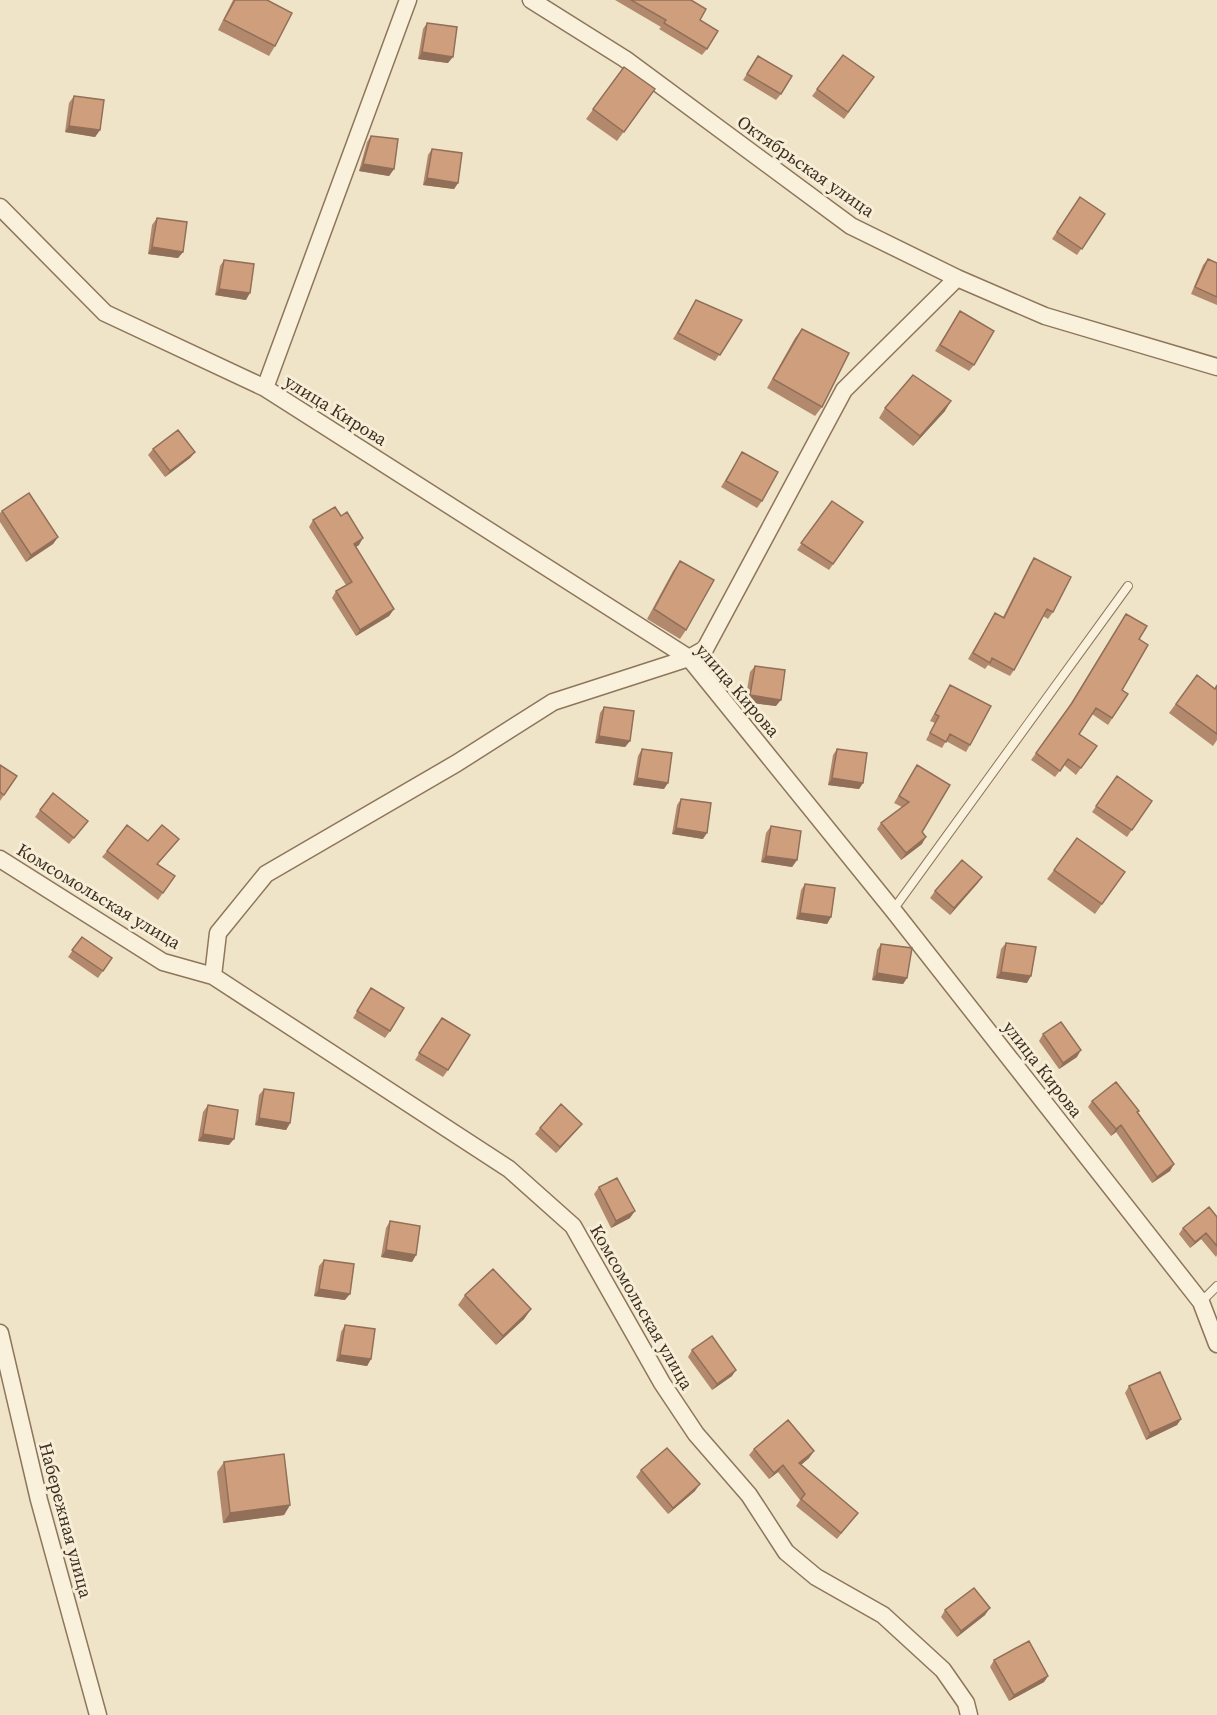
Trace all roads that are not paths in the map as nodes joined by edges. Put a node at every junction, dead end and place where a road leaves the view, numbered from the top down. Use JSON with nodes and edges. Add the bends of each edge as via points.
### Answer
{"nodes":[{"id":1,"x":408,"y":0,"type":"edge"},
{"id":2,"x":531,"y":0,"type":"edge"},
{"id":3,"x":0,"y":207,"type":"edge"},
{"id":4,"x":957,"y":278,"type":"junction"},
{"id":5,"x":1217,"y":367,"type":"edge"},
{"id":6,"x":265,"y":388,"type":"junction"},
{"id":7,"x":1128,"y":586,"type":"dead end"},
{"id":8,"x":689,"y":658,"type":"junction"},
{"id":9,"x":0,"y":859,"type":"edge"},
{"id":10,"x":893,"y":910,"type":"junction"},
{"id":11,"x":213,"y":976,"type":"junction"},
{"id":12,"x":1217,"y":1286,"type":"edge"},
{"id":13,"x":1202,"y":1302,"type":"junction"},
{"id":14,"x":0,"y":1333,"type":"edge"},
{"id":15,"x":1217,"y":1344,"type":"edge"},
{"id":16,"x":98,"y":1715,"type":"edge"},
{"id":17,"x":969,"y":1715,"type":"edge"}],
"edges":[{"from":1,"to":6,"type":"street"},
{"from":2,"to":4,"type":"street","name":"Октябрьская улица","via":[[625,59],[851,226]]},
{"from":3,"to":6,"type":"street","name":"улица Кирова","via":[[105,313]]},
{"from":4,"to":5,"type":"street","name":"Октябрьская улица","via":[[1045,316]]},
{"from":4,"to":8,"type":"street","via":[[844,390],[705,649]]},
{"from":6,"to":8,"type":"street","name":"улица Кирова"},
{"from":7,"to":10,"type":"lane"},
{"from":8,"to":10,"type":"street","name":"улица Кирова"},
{"from":8,"to":11,"type":"street","via":[[553,702],[266,874],[218,933]]},
{"from":9,"to":11,"type":"street","name":"Комсомольская улица","via":[[163,962]]},
{"from":10,"to":13,"type":"street","name":"улица Кирова"},
{"from":11,"to":17,"type":"street","name":"Комсомольская улица","via":[[509,1169],[573,1226],[662,1383],[696,1434],[749,1495],[786,1552],[816,1577],[883,1615],[943,1670],[966,1703]]},
{"from":12,"to":13,"type":"lane"},
{"from":13,"to":15,"type":"street","name":"улица Кирова"},
{"from":14,"to":16,"type":"street","name":"Набережная улица","via":[[39,1500]]}]}
